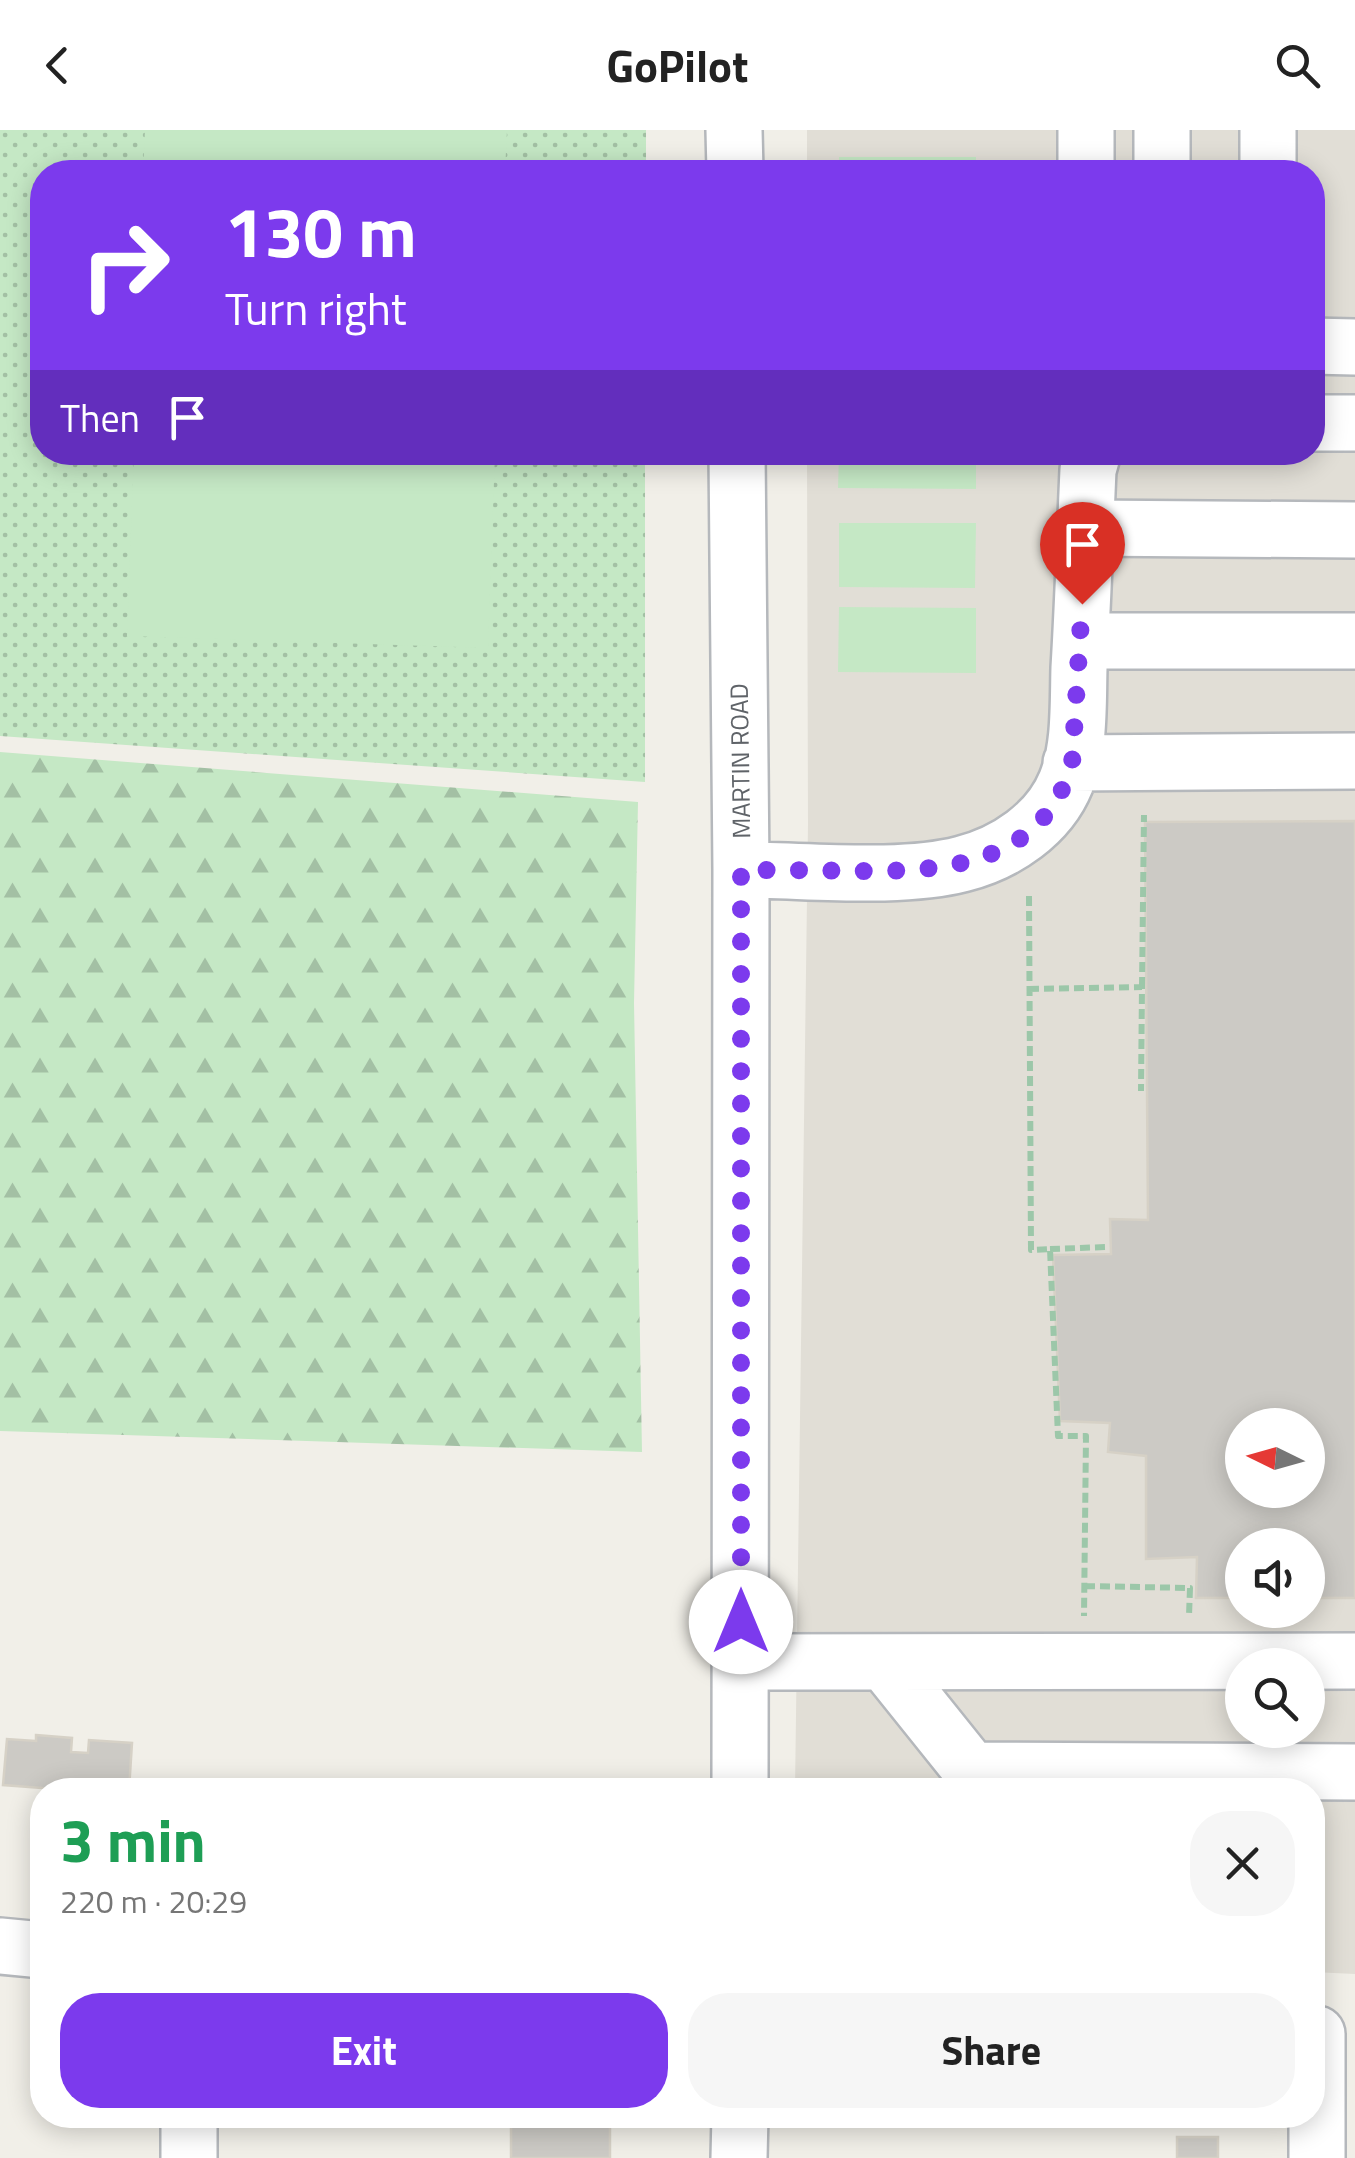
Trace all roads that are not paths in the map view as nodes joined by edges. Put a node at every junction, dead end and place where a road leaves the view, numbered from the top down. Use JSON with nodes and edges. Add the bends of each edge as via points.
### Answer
{"nodes":[{"id":1,"x":734,"y":130,"type":"edge"},
{"id":2,"x":1086,"y":130,"type":"edge"},
{"id":3,"x":1162,"y":130,"type":"edge"},
{"id":4,"x":1268,"y":130,"type":"edge"},
{"id":5,"x":735,"y":160,"type":"edge"},
{"id":6,"x":1086,"y":160,"type":"edge"},
{"id":7,"x":1162,"y":160,"type":"edge"},
{"id":8,"x":1268,"y":160,"type":"edge"},
{"id":9,"x":1325,"y":346,"type":"edge"},
{"id":10,"x":1355,"y":347,"type":"edge"},
{"id":11,"x":1325,"y":423,"type":"edge"},
{"id":12,"x":1355,"y":423,"type":"edge"},
{"id":13,"x":738,"y":465,"type":"edge"},
{"id":14,"x":1089,"y":465,"type":"edge"},
{"id":15,"x":1086,"y":528,"type":"junction"},
{"id":16,"x":1355,"y":530,"type":"edge"},
{"id":17,"x":1355,"y":640,"type":"edge"},
{"id":18,"x":1081,"y":641,"type":"junction"},
{"id":19,"x":1355,"y":761,"type":"edge"},
{"id":20,"x":1072,"y":764,"type":"junction"},
{"id":21,"x":741,"y":870,"type":"junction"},
{"id":22,"x":1355,"y":1661,"type":"edge"},
{"id":23,"x":741,"y":1662,"type":"junction"},
{"id":24,"x":886,"y":1664,"type":"junction"},
{"id":25,"x":1355,"y":1772,"type":"edge"},
{"id":26,"x":740,"y":1778,"type":"edge"},
{"id":27,"x":0,"y":1946,"type":"edge"},
{"id":28,"x":30,"y":1949,"type":"edge"},
{"id":29,"x":1328,"y":2035,"type":"edge"},
{"id":30,"x":1325,"y":2069,"type":"edge"},
{"id":31,"x":188,"y":2128,"type":"edge"},
{"id":32,"x":740,"y":2128,"type":"edge"},
{"id":33,"x":1320,"y":2128,"type":"edge"},
{"id":34,"x":189,"y":2158,"type":"edge"},
{"id":35,"x":740,"y":2158,"type":"edge"},
{"id":36,"x":1317,"y":2158,"type":"edge"}],
"edges":[{"from":1,"to":5,"type":"street"},
{"from":2,"to":6,"type":"street"},
{"from":3,"to":7,"type":"street"},
{"from":4,"to":8,"type":"street"},
{"from":9,"to":10,"type":"street"},
{"from":11,"to":12,"type":"street"},
{"from":13,"to":21,"type":"street","name":"MARTIN ROAD"},
{"from":14,"to":15,"type":"street"},
{"from":15,"to":16,"type":"street"},
{"from":15,"to":18,"type":"street"},
{"from":17,"to":18,"type":"street"},
{"from":18,"to":20,"type":"street"},
{"from":19,"to":20,"type":"street"},
{"from":20,"to":21,"type":"street","via":[[1038,824],[1012,844],[963,864]]},
{"from":21,"to":23,"type":"street","name":"MARTIN ROAD"},
{"from":22,"to":24,"type":"street"},
{"from":23,"to":24,"type":"street"},
{"from":23,"to":26,"type":"street","name":"MARTIN ROAD"},
{"from":24,"to":25,"type":"street","via":[[970,1770]]},
{"from":27,"to":28,"type":"street"},
{"from":29,"to":30,"type":"street"},
{"from":31,"to":34,"type":"street"},
{"from":32,"to":35,"type":"street"},
{"from":33,"to":36,"type":"street"}]}
